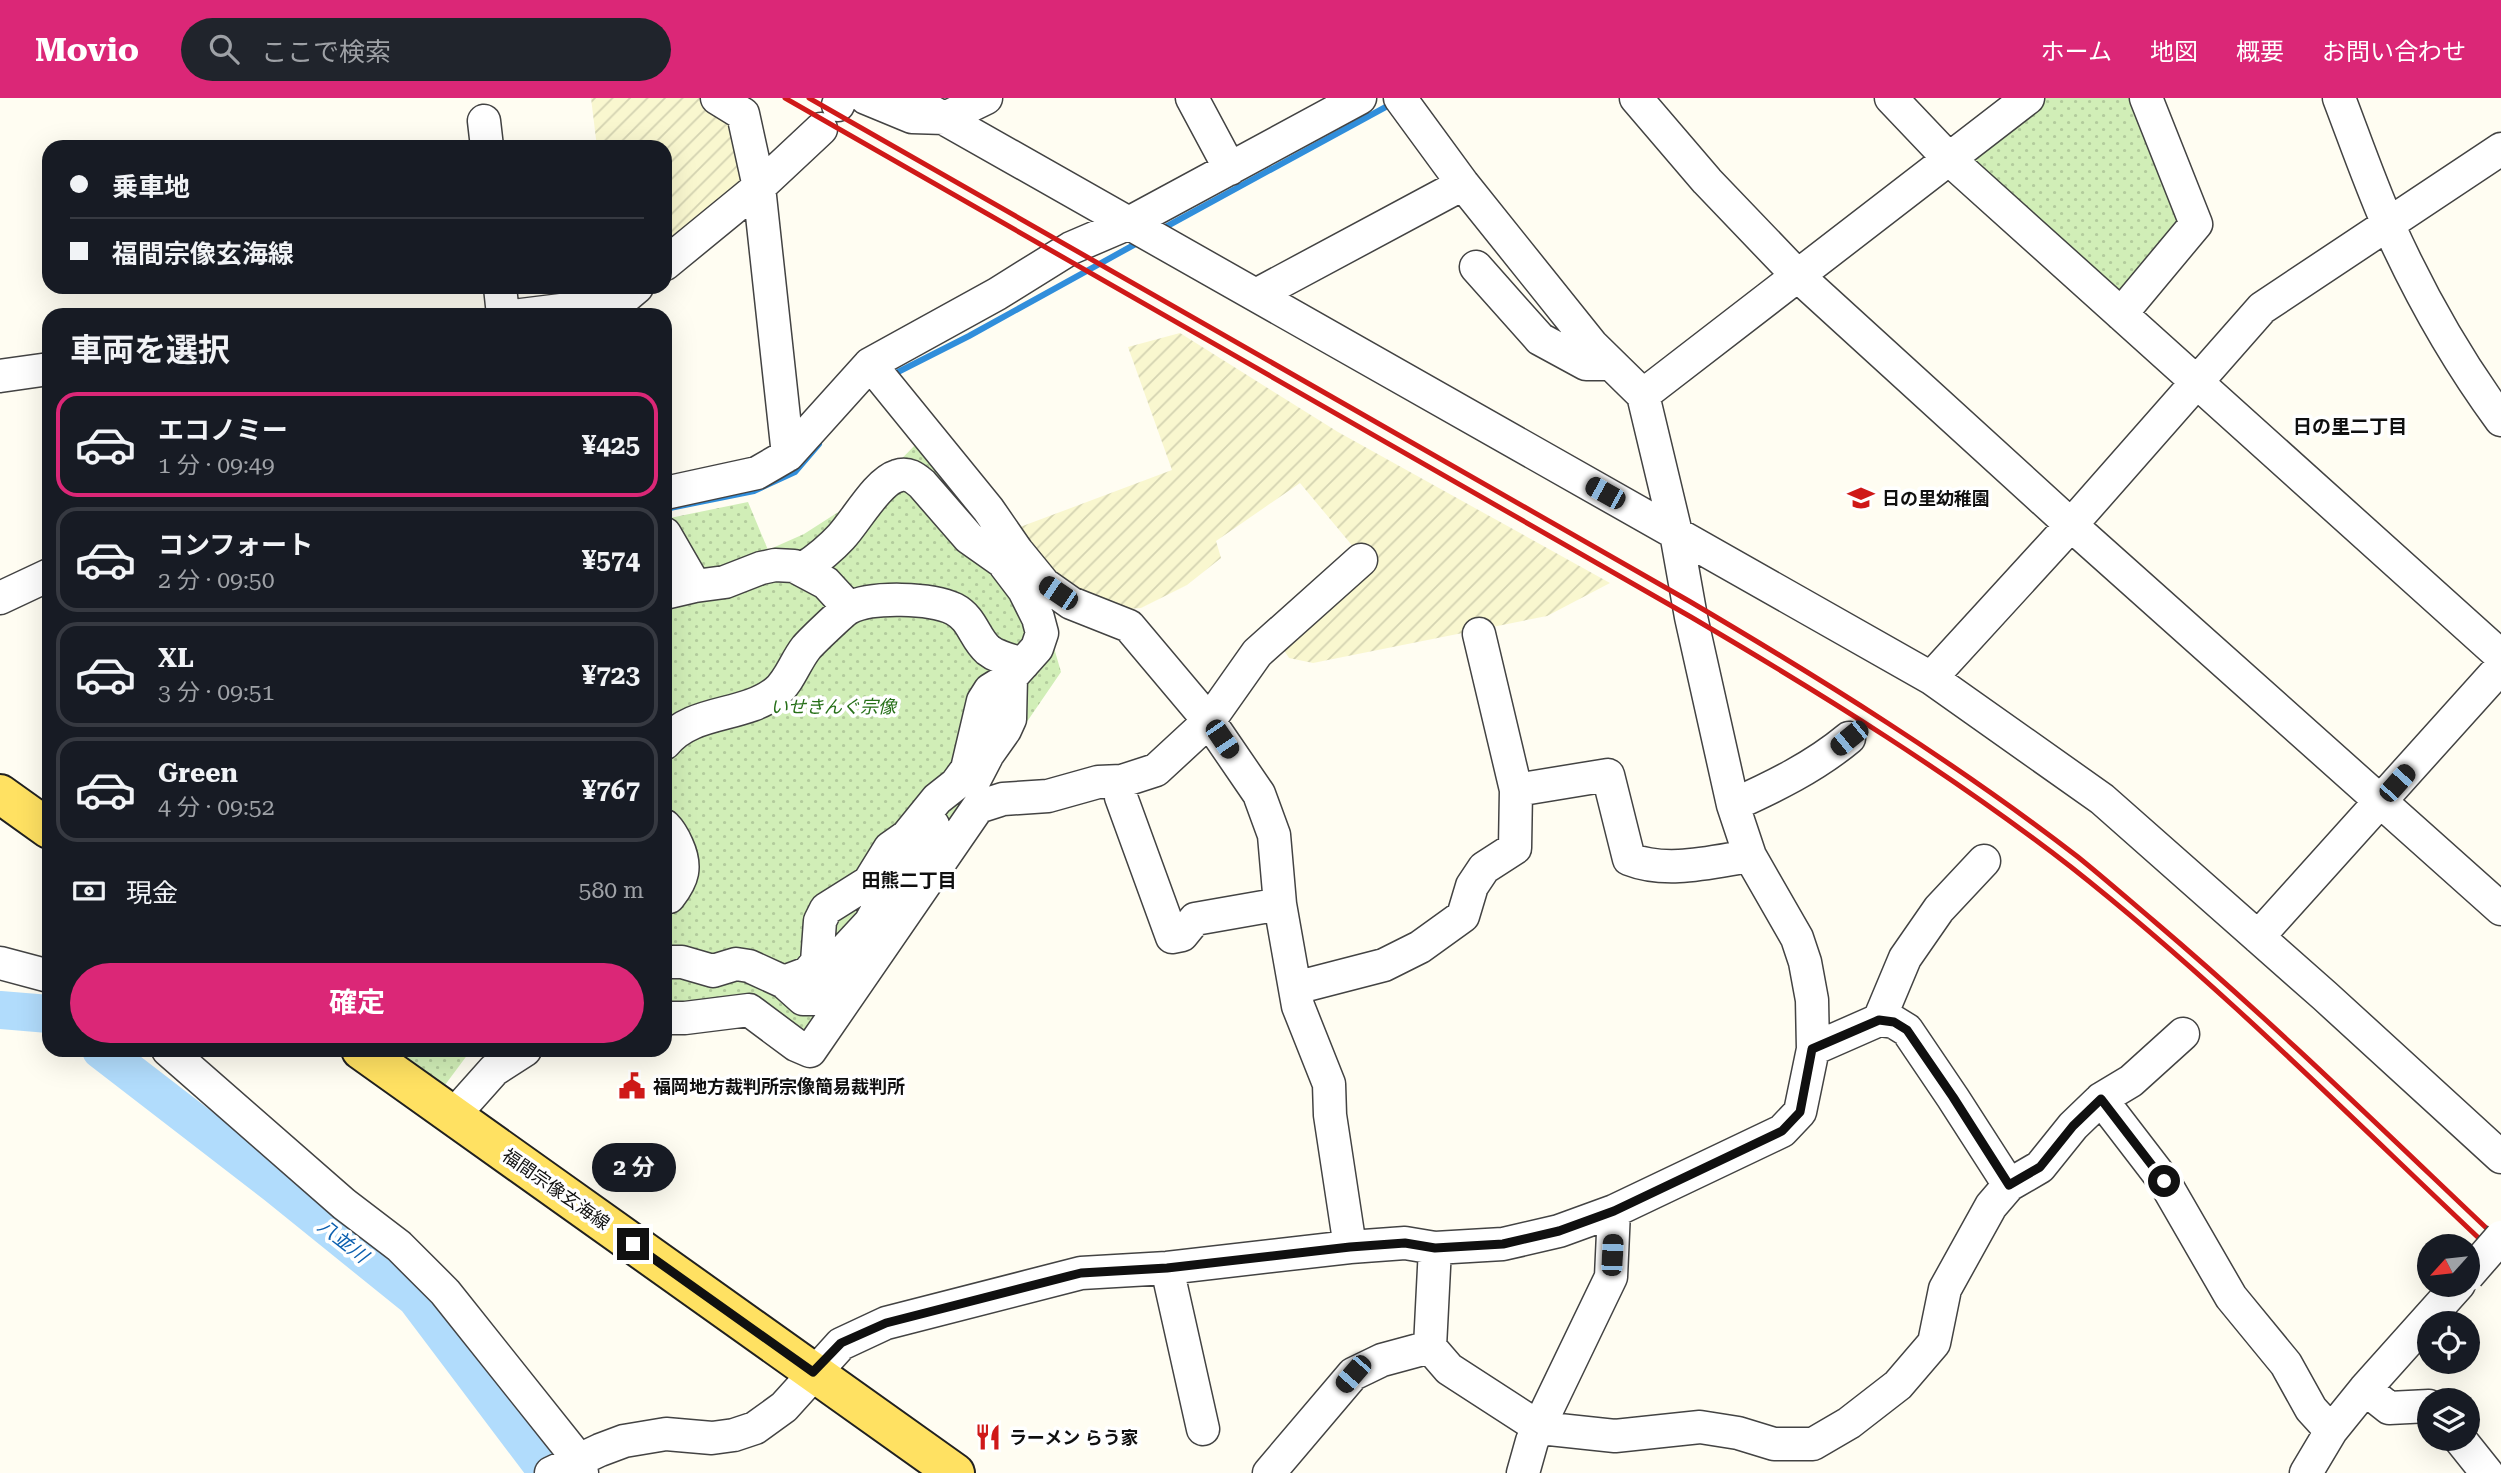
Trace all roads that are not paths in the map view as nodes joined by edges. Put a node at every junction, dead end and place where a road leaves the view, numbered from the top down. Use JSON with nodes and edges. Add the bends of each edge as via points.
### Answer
{"nodes":[{"id":1,"x":718,"y":98,"type":"edge"},
{"id":2,"x":908,"y":98,"type":"edge"},
{"id":3,"x":986,"y":98,"type":"edge"},
{"id":4,"x":1192,"y":98,"type":"edge"},
{"id":5,"x":1360,"y":98,"type":"edge"},
{"id":6,"x":1636,"y":98,"type":"edge"},
{"id":7,"x":1891,"y":98,"type":"edge"},
{"id":8,"x":2028,"y":98,"type":"edge"},
{"id":9,"x":2146,"y":98,"type":"edge"},
{"id":10,"x":2339,"y":98,"type":"edge"},
{"id":11,"x":1402,"y":102,"type":"edge"},
{"id":12,"x":842,"y":107,"type":"edge"},
{"id":13,"x":946,"y":118,"type":"junction"},
{"id":14,"x":2501,"y":149,"type":"edge"},
{"id":15,"x":1949,"y":159,"type":"junction"},
{"id":16,"x":1230,"y":169,"type":"junction"},
{"id":17,"x":1463,"y":184,"type":"junction"},
{"id":18,"x":759,"y":187,"type":"junction"},
{"id":19,"x":2388,"y":224,"type":"junction"},
{"id":20,"x":1143,"y":231,"type":"junction"},
{"id":21,"x":672,"y":258,"type":"edge"},
{"id":22,"x":1476,"y":267,"type":"dead end"},
{"id":23,"x":1798,"y":276,"type":"junction"},
{"id":24,"x":629,"y":294,"type":"edge"},
{"id":25,"x":1256,"y":295,"type":"junction"},
{"id":26,"x":578,"y":308,"type":"edge"},
{"id":27,"x":2121,"y":314,"type":"junction"},
{"id":28,"x":1611,"y":363,"type":"junction"},
{"id":29,"x":870,"y":364,"type":"junction"},
{"id":30,"x":42,"y":370,"type":"edge"},
{"id":31,"x":0,"y":376,"type":"edge"},
{"id":32,"x":2198,"y":383,"type":"junction"},
{"id":33,"x":1643,"y":394,"type":"junction"},
{"id":34,"x":2501,"y":420,"type":"edge"},
{"id":35,"x":788,"y":455,"type":"junction"},
{"id":36,"x":672,"y":491,"type":"edge"},
{"id":37,"x":2071,"y":525,"type":"junction"},
{"id":38,"x":1676,"y":533,"type":"junction"},
{"id":39,"x":1010,"y":557,"type":"junction"},
{"id":40,"x":1361,"y":560,"type":"dead end"},
{"id":41,"x":803,"y":569,"type":"junction"},
{"id":42,"x":672,"y":576,"type":"edge"},
{"id":43,"x":42,"y":578,"type":"edge"},
{"id":44,"x":675,"y":594,"type":"edge"},
{"id":45,"x":0,"y":598,"type":"edge"},
{"id":46,"x":849,"y":608,"type":"junction"},
{"id":47,"x":1479,"y":634,"type":"dead end"},
{"id":48,"x":2501,"y":656,"type":"edge"},
{"id":49,"x":2501,"y":667,"type":"edge"},
{"id":50,"x":1017,"y":671,"type":"junction"},
{"id":51,"x":1931,"y":678,"type":"junction"},
{"id":52,"x":1209,"y":721,"type":"junction"},
{"id":53,"x":672,"y":734,"type":"edge"},
{"id":54,"x":1849,"y":738,"type":"dead end"},
{"id":55,"x":1516,"y":790,"type":"junction"},
{"id":56,"x":0,"y":794,"type":"edge"},
{"id":57,"x":1121,"y":797,"type":"dead end"},
{"id":58,"x":2380,"y":802,"type":"junction"},
{"id":59,"x":1733,"y":805,"type":"junction"},
{"id":60,"x":42,"y":823,"type":"edge"},
{"id":61,"x":915,"y":834,"type":"junction"},
{"id":62,"x":672,"y":836,"type":"edge"},
{"id":63,"x":1750,"y":856,"type":"junction"},
{"id":64,"x":1984,"y":861,"type":"dead end"},
{"id":65,"x":672,"y":893,"type":"edge"},
{"id":66,"x":1280,"y":904,"type":"junction"},
{"id":67,"x":2501,"y":909,"type":"edge"},
{"id":68,"x":2258,"y":937,"type":"junction"},
{"id":69,"x":672,"y":962,"type":"edge"},
{"id":70,"x":0,"y":963,"type":"edge"},
{"id":71,"x":42,"y":974,"type":"edge"},
{"id":72,"x":784,"y":982,"type":"junction"},
{"id":73,"x":1294,"y":988,"type":"junction"},
{"id":74,"x":672,"y":1018,"type":"edge"},
{"id":75,"x":1879,"y":1020,"type":"junction"},
{"id":76,"x":2183,"y":1034,"type":"dead end"},
{"id":77,"x":1812,"y":1049,"type":"junction"},
{"id":78,"x":176,"y":1057,"type":"edge"},
{"id":79,"x":371,"y":1057,"type":"edge"},
{"id":80,"x":514,"y":1057,"type":"edge"},
{"id":81,"x":2101,"y":1099,"type":"junction"},
{"id":82,"x":453,"y":1116,"type":"junction"},
{"id":83,"x":2501,"y":1157,"type":"edge"},
{"id":84,"x":2009,"y":1185,"type":"junction"},
{"id":85,"x":1614,"y":1211,"type":"junction"},
{"id":86,"x":2501,"y":1237,"type":"edge"},
{"id":87,"x":1350,"y":1247,"type":"junction"},
{"id":88,"x":1435,"y":1248,"type":"junction"},
{"id":89,"x":2480,"y":1261,"type":"edge"},
{"id":90,"x":1167,"y":1268,"type":"junction"},
{"id":91,"x":2448,"y":1297,"type":"edge"},
{"id":92,"x":1430,"y":1347,"type":"junction"},
{"id":93,"x":813,"y":1372,"type":"junction"},
{"id":94,"x":2365,"y":1389,"type":"junction"},
{"id":95,"x":2417,"y":1407,"type":"edge"},
{"id":96,"x":1540,"y":1428,"type":"junction"},
{"id":97,"x":1203,"y":1429,"type":"dead end"},
{"id":98,"x":2332,"y":1431,"type":"junction"},
{"id":99,"x":2469,"y":1451,"type":"edge"},
{"id":100,"x":570,"y":1468,"type":"edge"},
{"id":101,"x":956,"y":1473,"type":"edge"},
{"id":102,"x":1269,"y":1473,"type":"edge"},
{"id":103,"x":1523,"y":1473,"type":"edge"},
{"id":104,"x":2306,"y":1473,"type":"edge"},
{"id":105,"x":2487,"y":1473,"type":"edge"}],
"edges":[{"from":1,"to":18,"type":"street","via":[[743,114]]},
{"from":2,"to":13,"type":"street"},
{"from":3,"to":13,"type":"street"},
{"from":4,"to":16,"type":"street"},
{"from":5,"to":16,"type":"street"},
{"from":6,"to":23,"type":"street"},
{"from":7,"to":15,"type":"street"},
{"from":8,"to":15,"type":"street"},
{"from":9,"to":27,"type":"street","via":[[2196,224]]},
{"from":10,"to":19,"type":"street"},
{"from":11,"to":17,"type":"street"},
{"from":12,"to":13,"type":"street"},
{"from":12,"to":18,"type":"street"},
{"from":13,"to":20,"type":"street"},
{"from":14,"to":19,"type":"street"},
{"from":15,"to":23,"type":"street"},
{"from":15,"to":27,"type":"street"},
{"from":16,"to":20,"type":"street"},
{"from":17,"to":25,"type":"street"},
{"from":17,"to":28,"type":"street"},
{"from":18,"to":21,"type":"street"},
{"from":18,"to":35,"type":"street"},
{"from":19,"to":32,"type":"street","via":[[2262,308]]},
{"from":19,"to":34,"type":"street","via":[[2465,370]]},
{"from":20,"to":25,"type":"street"},
{"from":20,"to":29,"type":"street","via":[[1071,248]]},
{"from":22,"to":28,"type":"street","via":[[1540,339],[1586,364]]},
{"from":23,"to":33,"type":"street"},
{"from":23,"to":37,"type":"street"},
{"from":24,"to":26,"type":"street","via":[[618,303]]},
{"from":25,"to":38,"type":"street"},
{"from":27,"to":32,"type":"street"},
{"from":28,"to":33,"type":"street"},
{"from":29,"to":35,"type":"street"},
{"from":29,"to":39,"type":"street","via":[[988,509]]},
{"from":30,"to":31,"type":"street"},
{"from":32,"to":37,"type":"street"},
{"from":32,"to":48,"type":"street"},
{"from":33,"to":38,"type":"street"},
{"from":35,"to":36,"type":"street","via":[[757,473]]},
{"from":37,"to":51,"type":"street"},
{"from":37,"to":58,"type":"street"},
{"from":38,"to":51,"type":"street"},
{"from":38,"to":59,"type":"street"},
{"from":39,"to":41,"type":"street","via":[[969,538],[922,484],[898,475],[884,484],[839,539]]},
{"from":39,"to":50,"type":"street","via":[[1042,634],[1037,648]]},
{"from":39,"to":52,"type":"street","via":[[1071,603],[1129,626]]},
{"from":40,"to":52,"type":"street","via":[[1256,653]]},
{"from":41,"to":44,"type":"street","via":[[775,565]]},
{"from":41,"to":46,"type":"street","via":[[826,583]]},
{"from":42,"to":44,"type":"street"},
{"from":43,"to":45,"type":"street"},
{"from":46,"to":50,"type":"street","via":[[919,600],[956,610],[989,651]]},
{"from":46,"to":53,"type":"street","via":[[809,645],[776,692]]},
{"from":47,"to":55,"type":"street"},
{"from":49,"to":58,"type":"street"},
{"from":50,"to":61,"type":"street","via":[[1010,719],[967,797],[949,816]]},
{"from":51,"to":68,"type":"street","via":[[2102,799]]},
{"from":52,"to":66,"type":"street","via":[[1263,804],[1274,835]]},
{"from":52,"to":74,"type":"street","via":[[1156,770],[978,807],[810,1051],[749,1010]]},
{"from":54,"to":59,"type":"street","via":[[1786,781]]},
{"from":55,"to":63,"type":"street","via":[[1608,775],[1629,859],[1646,866],[1672,866]]},
{"from":55,"to":73,"type":"street","via":[[1515,848],[1484,868],[1472,886],[1463,916],[1420,947],[1384,965]]},
{"from":56,"to":60,"type":"main road"},
{"from":57,"to":66,"type":"street","via":[[1172,937],[1182,935],[1195,919]]},
{"from":58,"to":67,"type":"street"},
{"from":58,"to":68,"type":"street"},
{"from":59,"to":63,"type":"street"},
{"from":61,"to":72,"type":"street","via":[[890,848],[869,882],[826,909],[820,921],[817,962],[808,973]]},
{"from":61,"to":72,"type":"street","via":[[920,844],[899,886],[885,896],[870,923],[844,951],[825,994],[803,999]]},
{"from":62,"to":65,"type":"street","via":[[684,864]]},
{"from":63,"to":77,"type":"street","via":[[1797,938],[1805,962],[1812,1000]]},
{"from":64,"to":75,"type":"street","via":[[1939,909],[1905,958]]},
{"from":66,"to":73,"type":"street"},
{"from":68,"to":83,"type":"street"},
{"from":69,"to":72,"type":"street","via":[[713,971],[736,964],[749,966]]},
{"from":70,"to":71,"type":"street"},
{"from":73,"to":87,"type":"street","via":[[1329,1084]]},
{"from":75,"to":77,"type":"street"},
{"from":75,"to":84,"type":"street","via":[[1907,1030]]},
{"from":76,"to":81,"type":"street","via":[[2131,1081]]},
{"from":77,"to":85,"type":"street","via":[[1800,1112],[1782,1131]]},
{"from":78,"to":100,"type":"street","via":[[344,1204],[399,1246],[445,1292]]},
{"from":79,"to":82,"type":"main road","name":"福間宗像玄海線"},
{"from":80,"to":82,"type":"street","via":[[494,1070]]},
{"from":81,"to":84,"type":"street","via":[[2040,1167]]},
{"from":81,"to":98,"type":"street","via":[[2164,1181],[2231,1297],[2286,1364],[2311,1409]]},
{"from":82,"to":93,"type":"main road","name":"福間宗像玄海線"},
{"from":84,"to":96,"type":"street","via":[[1991,1206],[1945,1289],[1934,1343],[1898,1385],[1813,1444],[1774,1444],[1700,1427],[1615,1436]]},
{"from":85,"to":88,"type":"street","via":[[1503,1244]]},
{"from":85,"to":96,"type":"street","via":[[1611,1277]]},
{"from":86,"to":89,"type":"street","bridge":true},
{"from":87,"to":88,"type":"street","via":[[1405,1243]]},
{"from":87,"to":90,"type":"street"},
{"from":88,"to":92,"type":"street"},
{"from":90,"to":93,"type":"street","via":[[1081,1273],[886,1323],[841,1343]]},
{"from":90,"to":97,"type":"street"},
{"from":91,"to":94,"type":"street"},
{"from":92,"to":96,"type":"street","via":[[1448,1369]]},
{"from":92,"to":102,"type":"street","via":[[1382,1360],[1353,1374]]},
{"from":93,"to":100,"type":"street","via":[[784,1407],[755,1428],[712,1438],[666,1434],[624,1441]]},
{"from":93,"to":101,"type":"main road","name":"福間宗像玄海線"},
{"from":94,"to":95,"type":"street","via":[[2389,1408]]},
{"from":94,"to":98,"type":"street"},
{"from":96,"to":103,"type":"street"},
{"from":98,"to":104,"type":"street"},
{"from":99,"to":105,"type":"street"}]}
